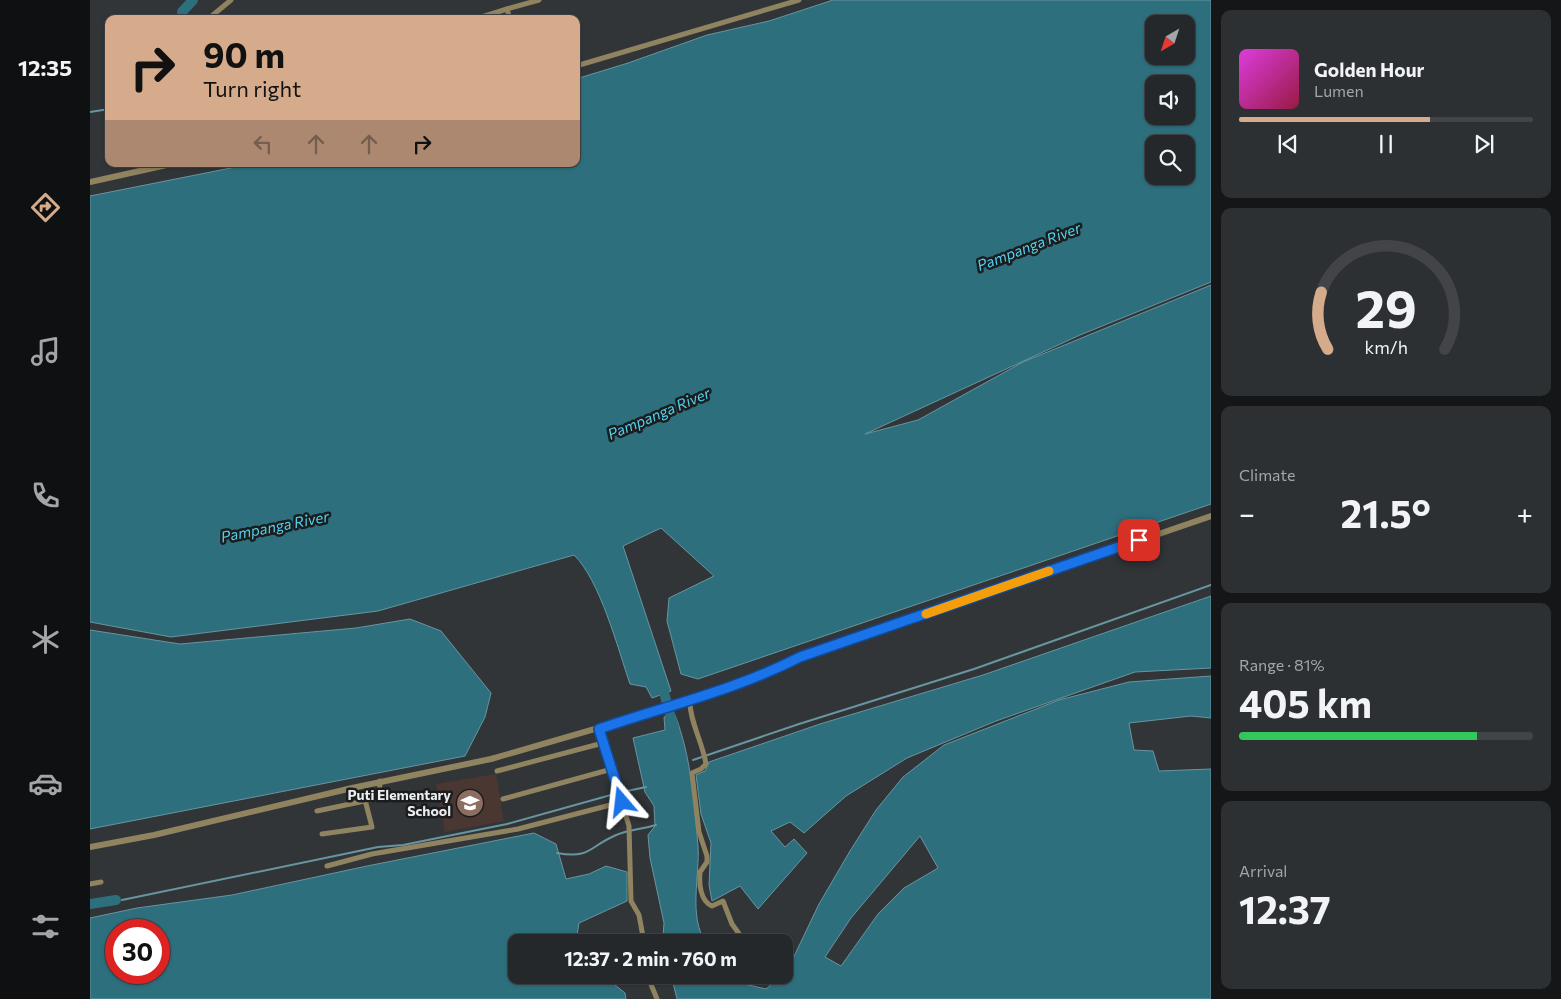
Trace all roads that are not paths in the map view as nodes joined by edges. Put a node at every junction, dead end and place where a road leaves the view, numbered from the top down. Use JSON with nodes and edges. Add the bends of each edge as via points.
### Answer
{"nodes":[{"id":1,"x":231,"y":0,"type":"edge"},
{"id":2,"x":540,"y":0,"type":"edge"},
{"id":3,"x":799,"y":0,"type":"edge"},
{"id":4,"x":508,"y":14,"type":"edge"},
{"id":5,"x":213,"y":15,"type":"edge"},
{"id":6,"x":580,"y":65,"type":"edge"},
{"id":7,"x":158,"y":167,"type":"edge"},
{"id":8,"x":90,"y":182,"type":"edge"},
{"id":9,"x":1211,"y":516,"type":"edge"},
{"id":10,"x":690,"y":701,"type":"junction"},
{"id":11,"x":599,"y":729,"type":"junction"},
{"id":12,"x":602,"y":743,"type":"junction"},
{"id":13,"x":612,"y":769,"type":"junction"},
{"id":14,"x":497,"y":771,"type":"dead end"},
{"id":15,"x":380,"y":781,"type":"junction"},
{"id":16,"x":503,"y":799,"type":"dead end"},
{"id":17,"x":364,"y":800,"type":"junction"},
{"id":18,"x":622,"y":802,"type":"junction"},
{"id":19,"x":317,"y":811,"type":"dead end"},
{"id":20,"x":322,"y":834,"type":"dead end"},
{"id":21,"x":90,"y":847,"type":"edge"},
{"id":22,"x":327,"y":866,"type":"dead end"},
{"id":23,"x":101,"y":882,"type":"dead end"},
{"id":24,"x":90,"y":884,"type":"edge"},
{"id":25,"x":642,"y":934,"type":"edge"},
{"id":26,"x":739,"y":934,"type":"edge"},
{"id":27,"x":651,"y":984,"type":"edge"},
{"id":28,"x":657,"y":999,"type":"edge"}],
"edges":[{"from":1,"to":5,"type":"street"},
{"from":2,"to":4,"type":"street"},
{"from":3,"to":6,"type":"street"},
{"from":7,"to":8,"type":"street"},
{"from":9,"to":10,"type":"street","via":[[800,657],[768,674]]},
{"from":10,"to":11,"type":"street"},
{"from":10,"to":26,"type":"street","via":[[706,764],[692,773],[699,832],[707,856],[700,872],[703,897],[712,906],[723,902]]},
{"from":11,"to":12,"type":"street"},
{"from":11,"to":15,"type":"street","via":[[491,759]]},
{"from":12,"to":13,"type":"street"},
{"from":12,"to":14,"type":"street"},
{"from":13,"to":16,"type":"street"},
{"from":13,"to":18,"type":"street"},
{"from":15,"to":17,"type":"street","via":[[379,798]]},
{"from":15,"to":21,"type":"street","via":[[154,835]]},
{"from":17,"to":19,"type":"street"},
{"from":17,"to":20,"type":"street","via":[[372,827]]},
{"from":18,"to":22,"type":"street","via":[[518,830],[372,854]]},
{"from":18,"to":25,"type":"street","via":[[631,841],[631,901],[639,916]]},
{"from":23,"to":24,"type":"street"},
{"from":27,"to":28,"type":"street"}]}
